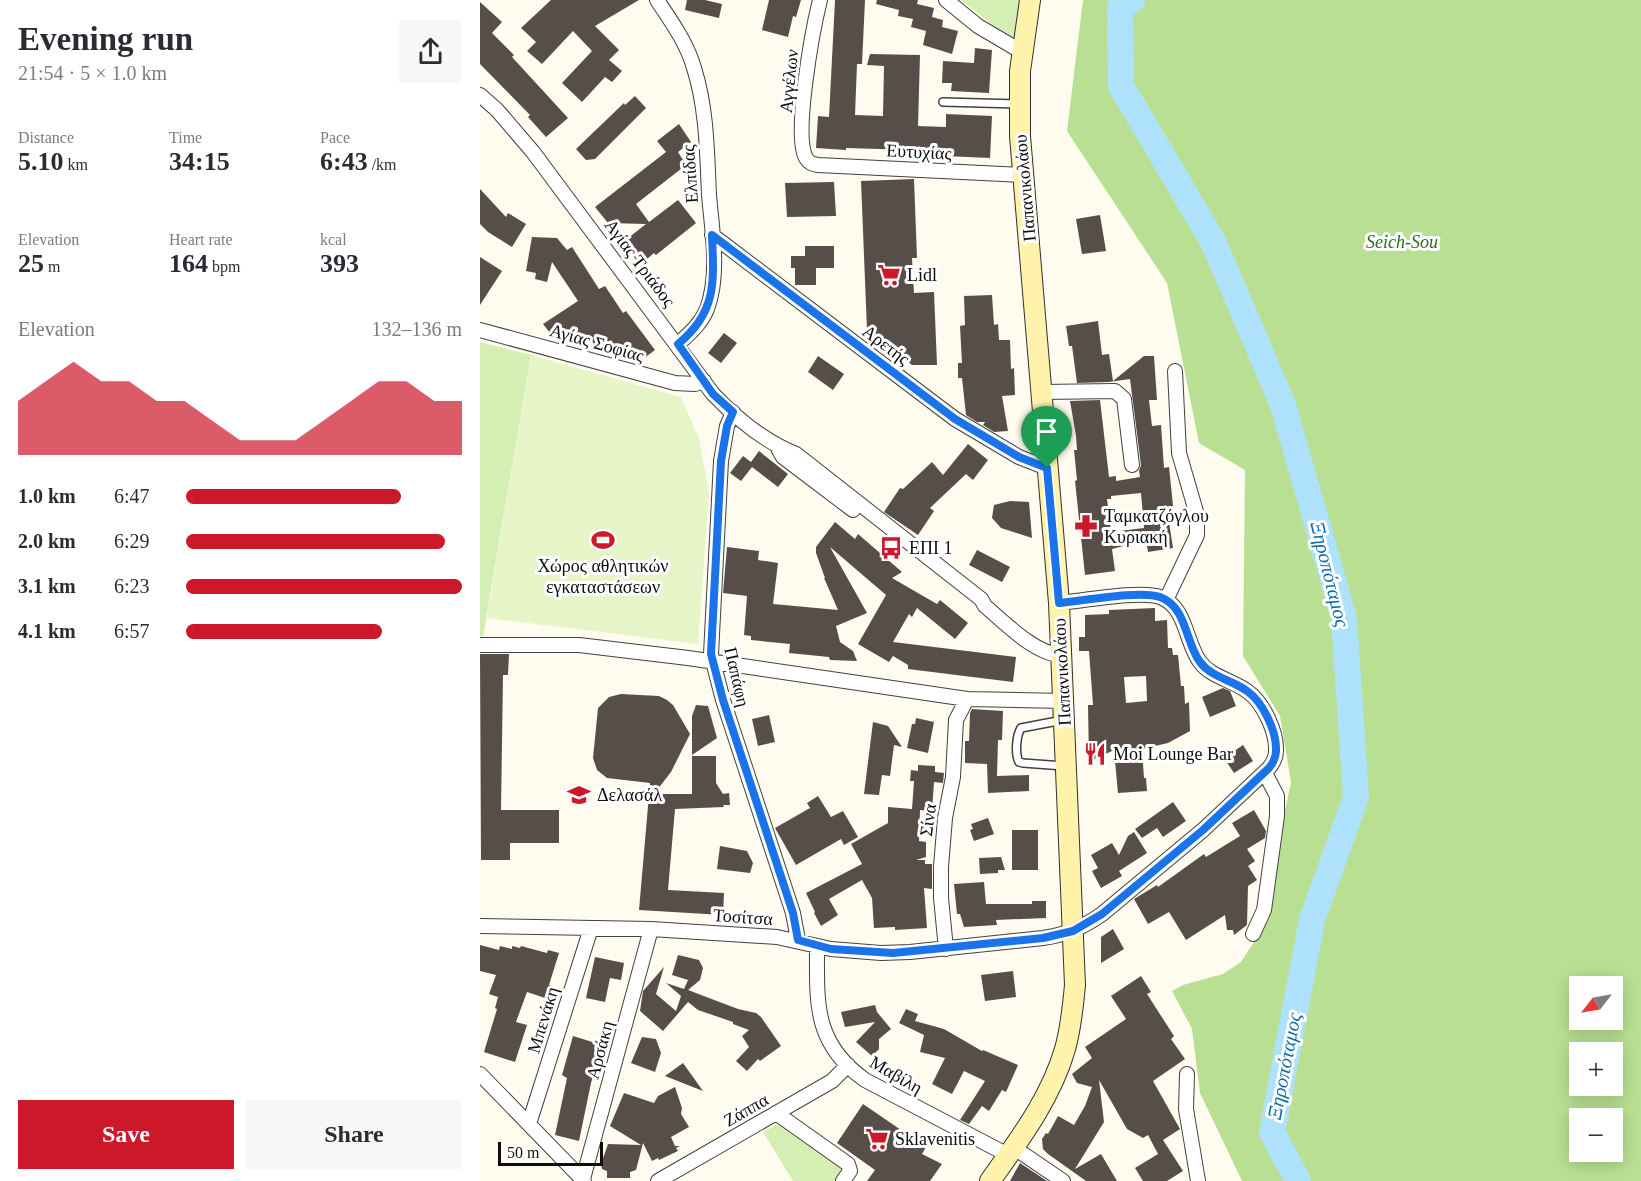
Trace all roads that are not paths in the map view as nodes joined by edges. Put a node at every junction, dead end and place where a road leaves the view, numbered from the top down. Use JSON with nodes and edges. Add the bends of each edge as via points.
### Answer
{"nodes":[{"id":1,"x":657,"y":0,"type":"edge"},
{"id":2,"x":820,"y":0,"type":"edge"},
{"id":3,"x":946,"y":0,"type":"edge"},
{"id":4,"x":1030,"y":0,"type":"edge"},
{"id":5,"x":1022,"y":52,"type":"junction"},
{"id":6,"x":480,"y":94,"type":"edge"},
{"id":7,"x":943,"y":102,"type":"dead end"},
{"id":8,"x":1019,"y":104,"type":"junction"},
{"id":9,"x":812,"y":164,"type":"joint"},
{"id":10,"x":1024,"y":175,"type":"junction"},
{"id":11,"x":712,"y":235,"type":"junction"},
{"id":12,"x":480,"y":330,"type":"edge"},
{"id":13,"x":678,"y":344,"type":"junction"},
{"id":14,"x":1175,"y":370,"type":"dead end"},
{"id":15,"x":704,"y":381,"type":"junction"},
{"id":16,"x":1042,"y":392,"type":"junction"},
{"id":17,"x":733,"y":412,"type":"junction"},
{"id":18,"x":1132,"y":465,"type":"dead end"},
{"id":19,"x":1047,"y":468,"type":"junction"},
{"id":20,"x":1166,"y":600,"type":"junction"},
{"id":21,"x":1059,"y":603,"type":"junction"},
{"id":22,"x":480,"y":645,"type":"edge"},
{"id":23,"x":1061,"y":655,"type":"junction"},
{"id":24,"x":713,"y":662,"type":"junction"},
{"id":25,"x":967,"y":699,"type":"junction"},
{"id":26,"x":1064,"y":710,"type":"junction"},
{"id":27,"x":1066,"y":766,"type":"junction"},
{"id":28,"x":1265,"y":773,"type":"junction"},
{"id":29,"x":480,"y":926,"type":"edge"},
{"id":30,"x":591,"y":928,"type":"junction"},
{"id":31,"x":651,"y":929,"type":"junction"},
{"id":32,"x":1073,"y":931,"type":"junction"},
{"id":33,"x":1253,"y":934,"type":"dead end"},
{"id":34,"x":798,"y":940,"type":"junction"},
{"id":35,"x":817,"y":946,"type":"junction"},
{"id":36,"x":946,"y":949,"type":"junction"},
{"id":37,"x":848,"y":1065,"type":"junction"},
{"id":38,"x":480,"y":1074,"type":"edge"},
{"id":39,"x":1187,"y":1074,"type":"dead end"},
{"id":40,"x":776,"y":1113,"type":"junction"},
{"id":41,"x":529,"y":1124,"type":"junction"},
{"id":42,"x":1011,"y":1151,"type":"junction"},
{"id":43,"x":584,"y":1180,"type":"edge"},
{"id":44,"x":658,"y":1181,"type":"edge"},
{"id":45,"x":843,"y":1181,"type":"edge"},
{"id":46,"x":990,"y":1181,"type":"edge"},
{"id":47,"x":1063,"y":1181,"type":"edge"},
{"id":48,"x":1198,"y":1181,"type":"edge"}],
"edges":[{"from":1,"to":11,"type":"street","name":"Ελπίδας","via":[[683,42],[699,85]]},
{"from":2,"to":9,"type":"street","name":"Αγγέλων","via":[[808,63],[803,124],[805,154]]},
{"from":3,"to":5,"type":"street","via":[[978,26]]},
{"from":4,"to":5,"type":"main road","name":"Παπανικολάου"},
{"from":5,"to":8,"type":"main road","name":"Παπανικολάου"},
{"from":6,"to":13,"type":"street","name":"Αγίας Τριάδος","via":[[533,152]]},
{"from":7,"to":8,"type":"lane"},
{"from":8,"to":10,"type":"main road","name":"Παπανικολάου"},
{"from":9,"to":10,"type":"street","name":"Ευτυχίας"},
{"from":10,"to":16,"type":"main road","name":"Παπανικολάου"},
{"from":11,"to":13,"type":"street","name":"Ελπίδας","via":[[712,277],[706,312]]},
{"from":11,"to":19,"type":"street","name":"Αρετής","via":[[955,419],[1019,457]]},
{"from":12,"to":15,"type":"street","name":"Αγίας Σοφίας","via":[[675,383]]},
{"from":13,"to":15,"type":"street","name":"Αγίας Τριάδος"},
{"from":14,"to":20,"type":"street","via":[[1179,453],[1197,515],[1197,535]]},
{"from":15,"to":17,"type":"street","name":"Αγίας Τριάδος"},
{"from":16,"to":18,"type":"street","via":[[1119,392],[1125,402]]},
{"from":16,"to":19,"type":"main road","name":"Παπανικολάου"},
{"from":17,"to":23,"type":"street","name":"Αγίας Τριάδος","via":[[777,447],[796,454],[1038,648]]},
{"from":17,"to":24,"type":"street","name":"Παπάφη","via":[[721,461]]},
{"from":19,"to":21,"type":"main road","name":"Παπανικολάου"},
{"from":20,"to":21,"type":"street","via":[[1145,595]]},
{"from":20,"to":28,"type":"street","via":[[1180,617],[1201,664],[1246,690],[1265,715],[1276,753]]},
{"from":21,"to":23,"type":"main road","name":"Παπανικολάου"},
{"from":22,"to":24,"type":"street","via":[[579,645]]},
{"from":23,"to":26,"type":"main road","name":"Παπανικολάου"},
{"from":24,"to":25,"type":"street"},
{"from":24,"to":34,"type":"street","name":"Παπάφη","via":[[793,913]]},
{"from":25,"to":26,"type":"street"},
{"from":25,"to":36,"type":"street","name":"Σίνα","via":[[956,720],[953,777],[945,818],[941,898]]},
{"from":26,"to":27,"type":"main road","name":"Παπανικολάου"},
{"from":26,"to":27,"type":"lane","via":[[1021,728],[1017,757],[1023,763]]},
{"from":27,"to":32,"type":"main road","name":"Παπανικολάου"},
{"from":28,"to":32,"type":"street","name":"Τοσίτσα","via":[[1102,914]]},
{"from":28,"to":33,"type":"street","via":[[1277,796],[1277,816],[1264,910]]},
{"from":29,"to":30,"type":"street","name":"Τοσίτσα"},
{"from":30,"to":31,"type":"street","name":"Τοσίτσα"},
{"from":30,"to":41,"type":"street","name":"Μπενάκη"},
{"from":31,"to":34,"type":"street","name":"Τοσίτσα"},
{"from":31,"to":43,"type":"street","name":"Αρσάκη"},
{"from":32,"to":36,"type":"street","name":"Τοσίτσα"},
{"from":32,"to":42,"type":"main road","name":"Παπανικολάου","via":[[1075,985],[1066,1046],[1053,1082]]},
{"from":34,"to":35,"type":"street","name":"Τοσίτσα"},
{"from":35,"to":36,"type":"street","name":"Τοσίτσα","via":[[887,953]]},
{"from":35,"to":37,"type":"street","name":"Μαβίλη","via":[[820,1020],[830,1042]]},
{"from":37,"to":40,"type":"street","name":"Ζάππα","via":[[836,1079]]},
{"from":37,"to":42,"type":"street","name":"Μαβίλη","via":[[865,1080]]},
{"from":38,"to":41,"type":"street"},
{"from":39,"to":48,"type":"street","via":[[1186,1109]]},
{"from":40,"to":44,"type":"street","name":"Ζάππα"},
{"from":40,"to":45,"type":"street","via":[[849,1166]]},
{"from":41,"to":43,"type":"street"},
{"from":42,"to":46,"type":"main road","name":"Παπανικολάου"},
{"from":42,"to":47,"type":"street","name":"Μαβίλη"}]}
